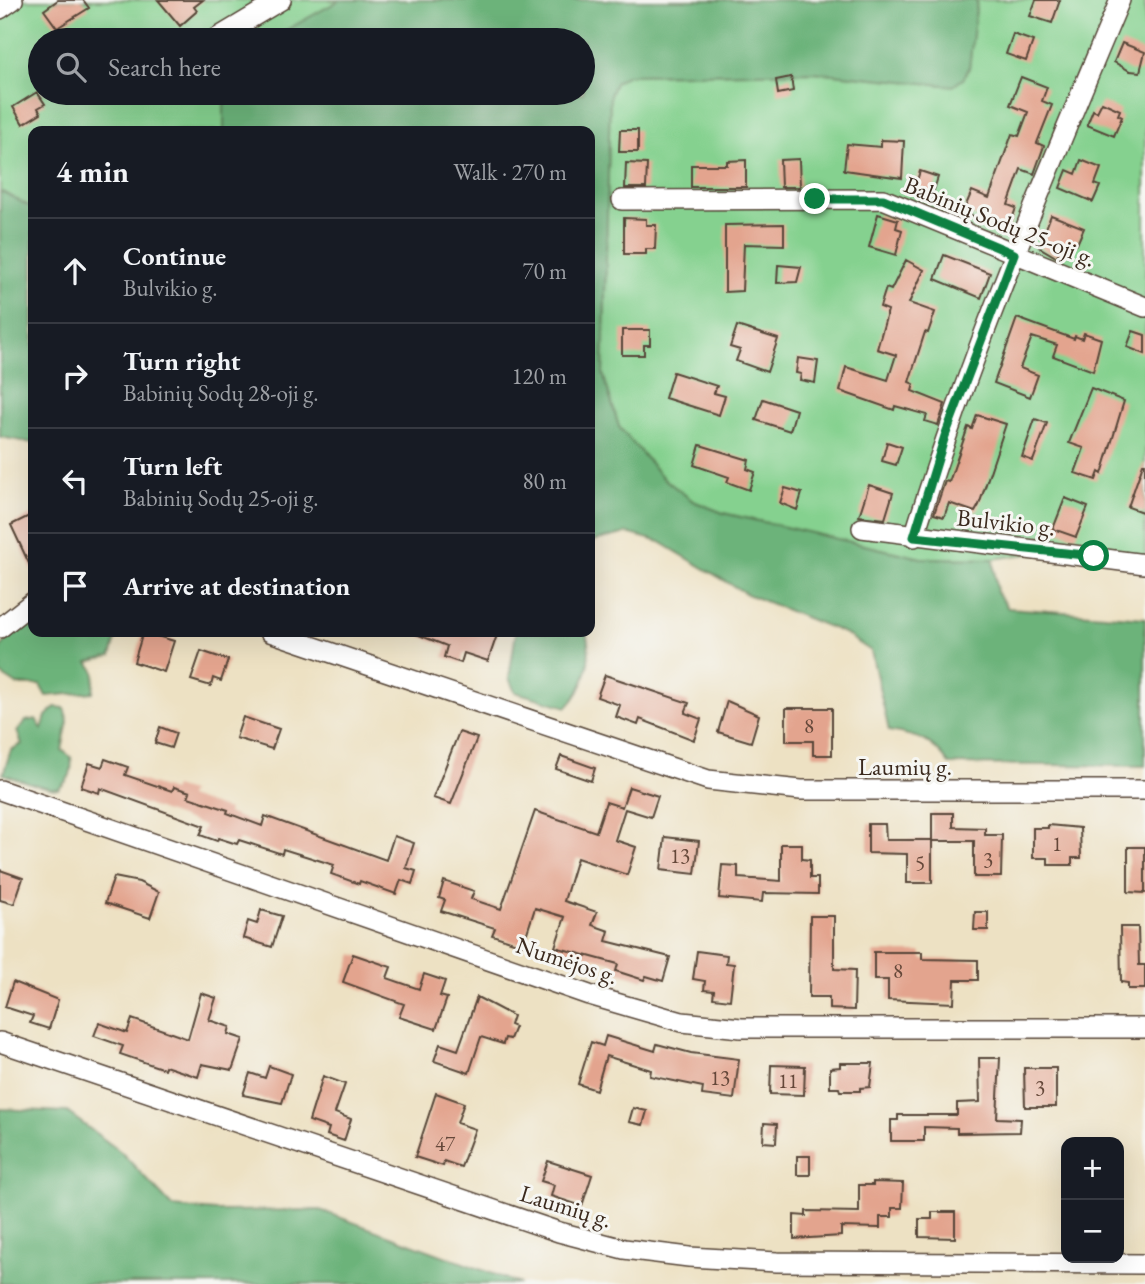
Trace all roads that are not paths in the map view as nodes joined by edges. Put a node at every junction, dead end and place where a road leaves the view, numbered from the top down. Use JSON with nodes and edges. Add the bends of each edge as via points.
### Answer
{"nodes":[{"id":1,"x":13,"y":0,"type":"edge"},
{"id":2,"x":281,"y":0,"type":"edge"},
{"id":3,"x":1120,"y":0,"type":"edge"},
{"id":4,"x":0,"y":9,"type":"edge"},
{"id":5,"x":234,"y":28,"type":"edge"},
{"id":6,"x":622,"y":200,"type":"dead end"},
{"id":7,"x":1014,"y":254,"type":"junction"},
{"id":8,"x":1145,"y":307,"type":"edge"},
{"id":9,"x":862,"y":528,"type":"dead end"},
{"id":10,"x":914,"y":537,"type":"junction"},
{"id":11,"x":1145,"y":564,"type":"edge"},
{"id":12,"x":28,"y":606,"type":"edge"},
{"id":13,"x":0,"y":628,"type":"edge"},
{"id":14,"x":285,"y":637,"type":"edge"},
{"id":15,"x":0,"y":790,"type":"edge"},
{"id":16,"x":1145,"y":790,"type":"edge"},
{"id":17,"x":1145,"y":1028,"type":"edge"},
{"id":18,"x":0,"y":1042,"type":"edge"},
{"id":19,"x":1145,"y":1264,"type":"edge"}],
"edges":[{"from":1,"to":4,"type":"street"},
{"from":2,"to":5,"type":"street"},
{"from":3,"to":7,"type":"street"},
{"from":6,"to":7,"type":"street","name":"Babinių Sodų 25-oji g.","via":[[883,199]]},
{"from":7,"to":8,"type":"street","name":"Babinių Sodų 25-oji g."},
{"from":7,"to":10,"type":"street","via":[[945,436]]},
{"from":9,"to":10,"type":"street","name":"Bulvikio g."},
{"from":10,"to":11,"type":"street","name":"Bulvikio g."},
{"from":12,"to":13,"type":"street"},
{"from":14,"to":16,"type":"street","name":"Laumių g.","via":[[708,780],[801,790]]},
{"from":15,"to":17,"type":"street","name":"Numėjos g.","via":[[589,995],[682,1022],[741,1028]]},
{"from":18,"to":19,"type":"street","name":"Laumių g.","via":[[559,1232],[624,1249],[777,1262]]}]}
